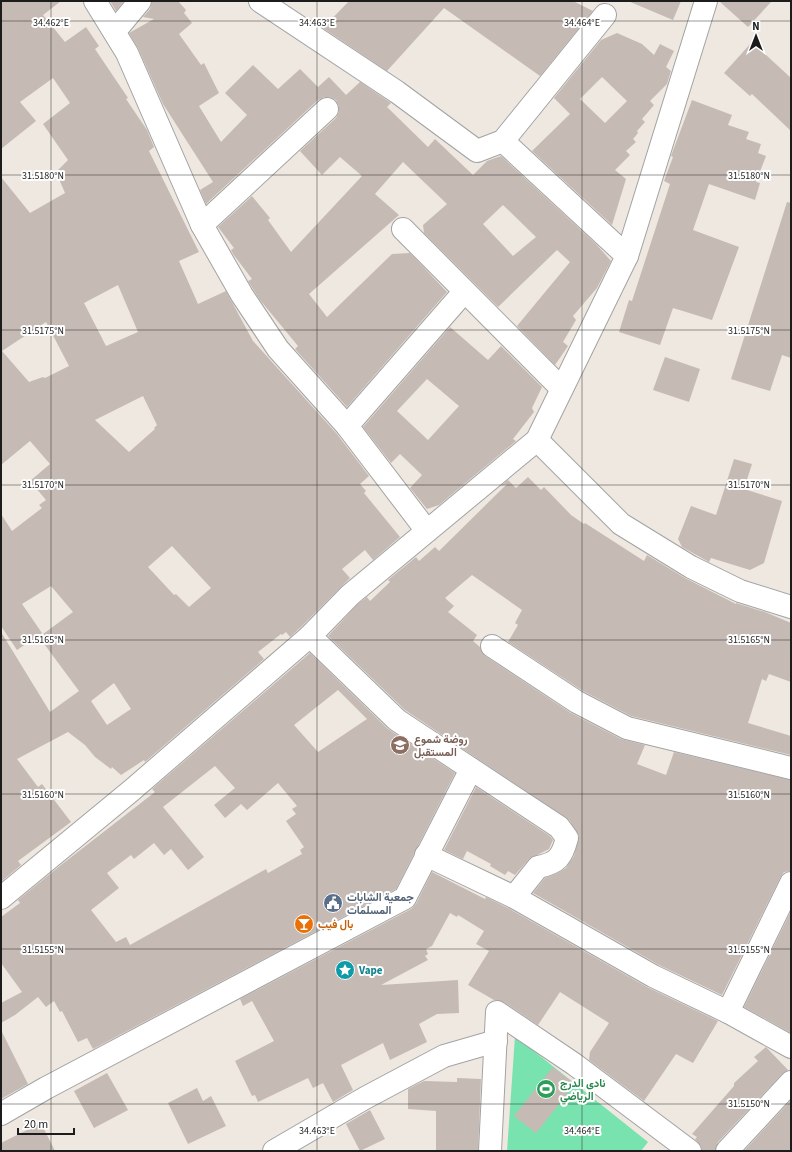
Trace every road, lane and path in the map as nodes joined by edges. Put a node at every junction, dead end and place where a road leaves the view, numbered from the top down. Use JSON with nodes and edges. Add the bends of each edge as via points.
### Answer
{"nodes":[{"id":1,"x":95,"y":1,"type":"edge"},
{"id":2,"x":140,"y":1,"type":"edge"},
{"id":3,"x":260,"y":1,"type":"edge"},
{"id":4,"x":706,"y":1,"type":"edge"},
{"id":5,"x":605,"y":15,"type":"dead end"},
{"id":6,"x":115,"y":32,"type":"junction"},
{"id":7,"x":327,"y":108,"type":"dead end"},
{"id":8,"x":503,"y":141,"type":"junction"},
{"id":9,"x":202,"y":225,"type":"junction"},
{"id":10,"x":403,"y":229,"type":"dead end"},
{"id":11,"x":627,"y":256,"type":"junction"},
{"id":12,"x":464,"y":292,"type":"junction"},
{"id":13,"x":561,"y":388,"type":"junction"},
{"id":14,"x":347,"y":426,"type":"junction"},
{"id":15,"x":537,"y":440,"type":"junction"},
{"id":16,"x":427,"y":531,"type":"junction"},
{"id":17,"x":791,"y":607,"type":"edge"},
{"id":18,"x":310,"y":636,"type":"junction"},
{"id":19,"x":492,"y":646,"type":"dead end"},
{"id":20,"x":791,"y":768,"type":"edge"},
{"id":21,"x":471,"y":769,"type":"junction"},
{"id":22,"x":426,"y":855,"type":"junction"},
{"id":23,"x":791,"y":883,"type":"edge"},
{"id":24,"x":514,"y":897,"type":"junction"},
{"id":25,"x":1,"y":898,"type":"edge"},
{"id":26,"x":728,"y":1012,"type":"junction"},
{"id":27,"x":496,"y":1041,"type":"junction"},
{"id":28,"x":791,"y":1047,"type":"edge"},
{"id":29,"x":791,"y":1082,"type":"edge"},
{"id":30,"x":1,"y":1114,"type":"edge"},
{"id":31,"x":274,"y":1151,"type":"edge"},
{"id":32,"x":490,"y":1151,"type":"edge"},
{"id":33,"x":690,"y":1151,"type":"edge"},
{"id":34,"x":728,"y":1151,"type":"edge"}],
"edges":[{"from":1,"to":6,"type":"street"},
{"from":2,"to":6,"type":"street"},
{"from":3,"to":8,"type":"street","via":[[397,92],[477,151]]},
{"from":4,"to":11,"type":"street"},
{"from":5,"to":8,"type":"street"},
{"from":6,"to":9,"type":"street","via":[[127,52]]},
{"from":7,"to":9,"type":"street"},
{"from":8,"to":11,"type":"street"},
{"from":9,"to":14,"type":"street","via":[[242,295],[278,349]]},
{"from":10,"to":12,"type":"street"},
{"from":11,"to":13,"type":"street"},
{"from":12,"to":13,"type":"street"},
{"from":12,"to":14,"type":"street"},
{"from":13,"to":15,"type":"street"},
{"from":14,"to":16,"type":"street"},
{"from":15,"to":16,"type":"street"},
{"from":15,"to":17,"type":"street","via":[[621,524],[691,567],[740,591]]},
{"from":16,"to":18,"type":"street","via":[[350,595]]},
{"from":18,"to":21,"type":"street","via":[[397,720]]},
{"from":18,"to":25,"type":"street","via":[[132,790]]},
{"from":19,"to":20,"type":"street","via":[[577,702],[627,728]]},
{"from":21,"to":22,"type":"street"},
{"from":21,"to":24,"type":"street","via":[[559,828],[567,838],[563,854],[551,864],[538,867]]},
{"from":22,"to":24,"type":"street"},
{"from":22,"to":30,"type":"street","via":[[405,898]]},
{"from":23,"to":26,"type":"street"},
{"from":24,"to":26,"type":"street","via":[[653,976]]},
{"from":26,"to":28,"type":"street"},
{"from":27,"to":31,"type":"street","via":[[444,1056]]},
{"from":27,"to":32,"type":"street"},
{"from":27,"to":33,"type":"street","via":[[497,1012],[574,1064]]},
{"from":29,"to":34,"type":"street"}]}
